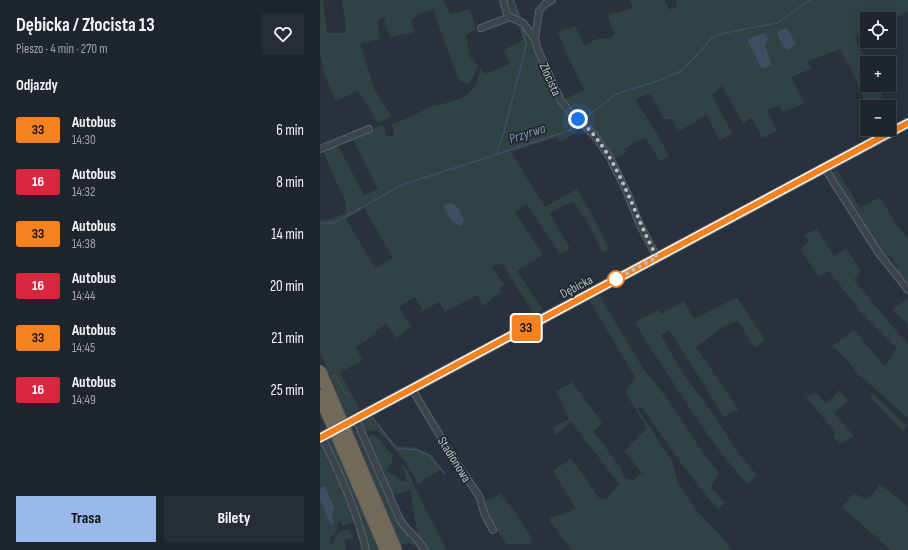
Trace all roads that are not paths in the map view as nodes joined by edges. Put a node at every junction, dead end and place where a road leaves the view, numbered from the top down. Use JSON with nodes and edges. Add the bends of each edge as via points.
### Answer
{"nodes":[{"id":1,"x":504,"y":0,"type":"edge"},
{"id":2,"x":552,"y":0,"type":"edge"},
{"id":3,"x":510,"y":17,"type":"junction"},
{"id":4,"x":481,"y":28,"type":"dead end"},
{"id":5,"x":535,"y":39,"type":"junction"},
{"id":6,"x":908,"y":123,"type":"edge"},
{"id":7,"x":369,"y":129,"type":"dead end"},
{"id":8,"x":320,"y":149,"type":"edge"},
{"id":9,"x":824,"y":168,"type":"junction"},
{"id":10,"x":657,"y":257,"type":"junction"},
{"id":11,"x":908,"y":290,"type":"edge"},
{"id":12,"x":320,"y":371,"type":"edge"},
{"id":13,"x":412,"y":389,"type":"junction"},
{"id":14,"x":320,"y":396,"type":"edge"},
{"id":15,"x":356,"y":419,"type":"junction"},
{"id":16,"x":321,"y":438,"type":"edge"},
{"id":17,"x":494,"y":530,"type":"dead end"},
{"id":18,"x":366,"y":550,"type":"edge"},
{"id":19,"x":386,"y":550,"type":"edge"},
{"id":20,"x":396,"y":550,"type":"edge"},
{"id":21,"x":425,"y":550,"type":"edge"}],
"edges":[{"from":1,"to":3,"type":"street","via":[[505,10]]},
{"from":2,"to":5,"type":"street","name":"Złocista","via":[[540,4]]},
{"from":3,"to":4,"type":"street"},
{"from":3,"to":5,"type":"street","via":[[523,22]]},
{"from":5,"to":10,"type":"street","name":"Złocista","via":[[561,100],[596,136],[610,158]]},
{"from":6,"to":9,"type":"street","name":"Dębicka"},
{"from":7,"to":8,"type":"street"},
{"from":9,"to":10,"type":"street","name":"Dębicka"},
{"from":9,"to":11,"type":"street","via":[[878,252]]},
{"from":10,"to":13,"type":"street","name":"Dębicka"},
{"from":12,"to":20,"type":"highway","bridge":true},
{"from":13,"to":15,"type":"street","name":"Dębicka"},
{"from":13,"to":17,"type":"street","name":"Stadionowa","via":[[479,496],[485,515]]},
{"from":14,"to":19,"type":"highway","bridge":true},
{"from":15,"to":16,"type":"street","name":"Dębicka"},
{"from":15,"to":21,"type":"street","via":[[394,510]]},
{"from":16,"to":18,"type":"street","via":[[361,528]]}]}
